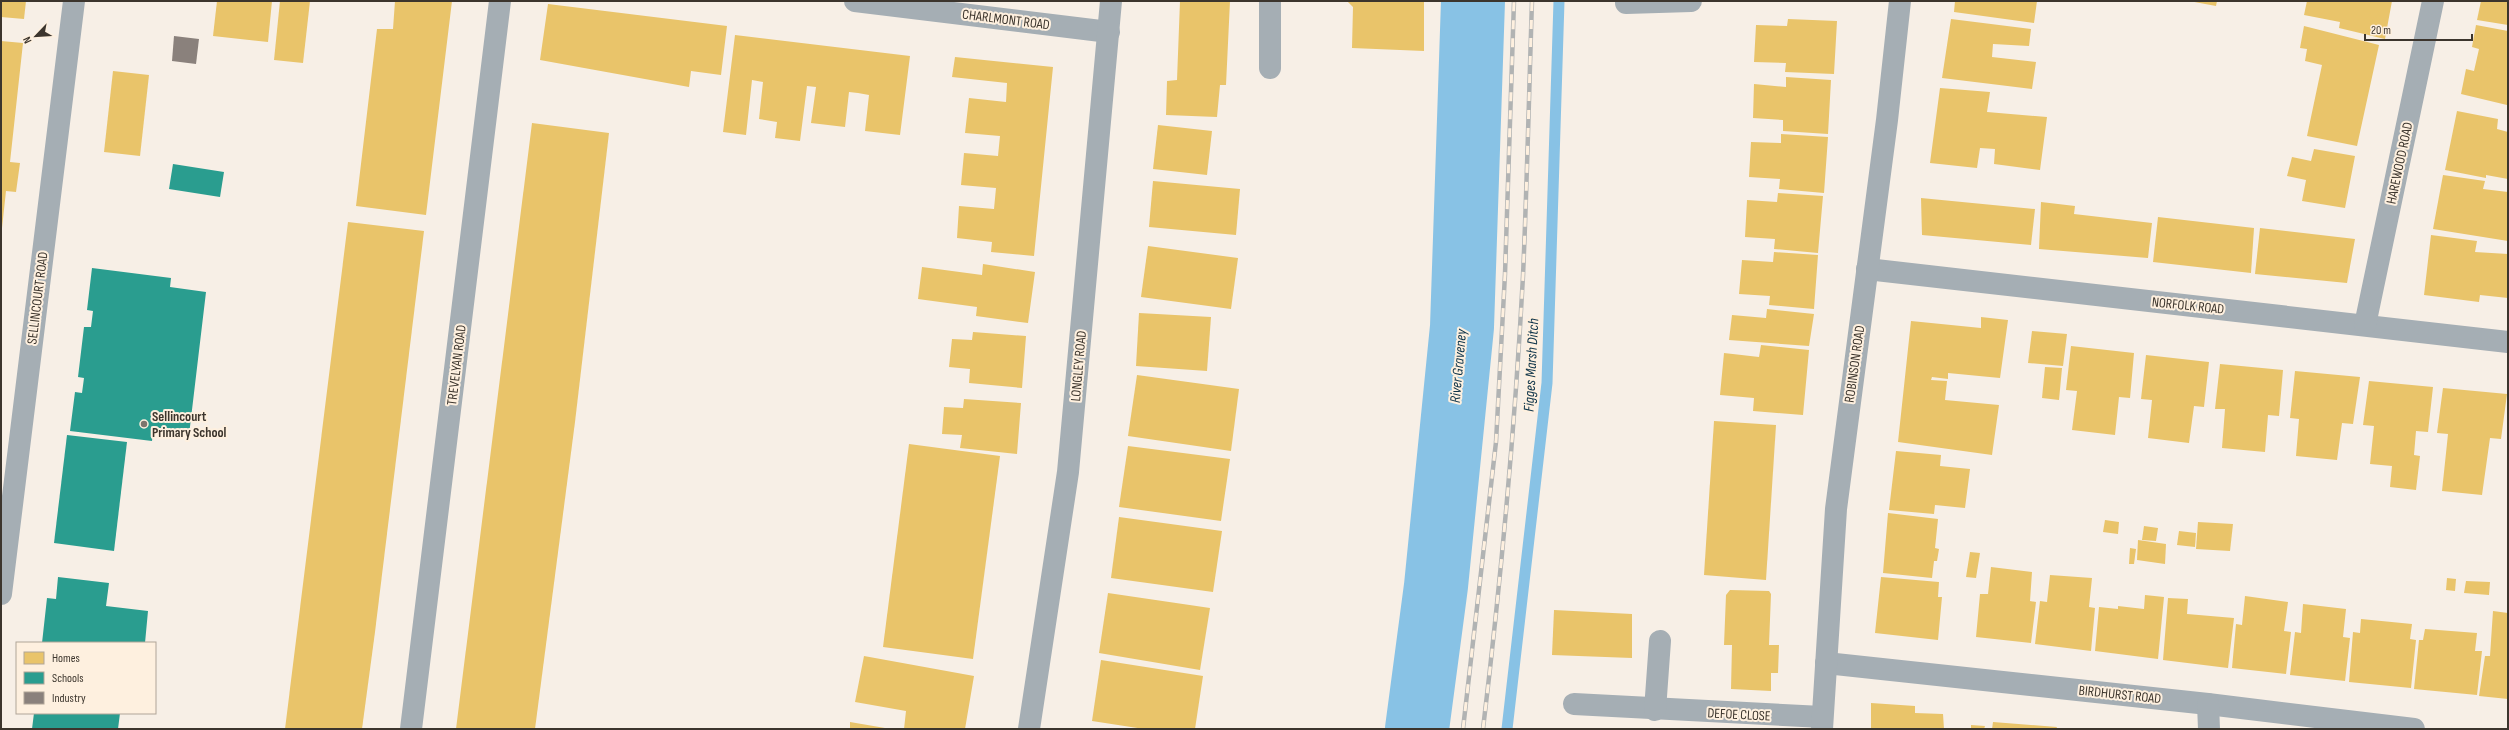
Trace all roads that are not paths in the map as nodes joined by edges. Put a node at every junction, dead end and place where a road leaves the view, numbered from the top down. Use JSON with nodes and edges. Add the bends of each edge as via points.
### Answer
{"nodes":[{"id":1,"x":74,"y":1,"type":"edge"},
{"id":2,"x":500,"y":1,"type":"edge"},
{"id":3,"x":855,"y":1,"type":"edge"},
{"id":4,"x":1111,"y":1,"type":"edge"},
{"id":5,"x":1270,"y":1,"type":"edge"},
{"id":6,"x":1626,"y":1,"type":"edge"},
{"id":7,"x":1691,"y":1,"type":"edge"},
{"id":8,"x":1900,"y":1,"type":"edge"},
{"id":9,"x":2433,"y":1,"type":"edge"},
{"id":10,"x":1109,"y":32,"type":"junction"},
{"id":11,"x":1270,"y":68,"type":"dead end"},
{"id":12,"x":1867,"y":269,"type":"junction"},
{"id":13,"x":2366,"y":325,"type":"junction"},
{"id":14,"x":2508,"y":342,"type":"edge"},
{"id":15,"x":1,"y":594,"type":"edge"},
{"id":16,"x":1660,"y":640,"type":"dead end"},
{"id":17,"x":1826,"y":663,"type":"junction"},
{"id":18,"x":1574,"y":704,"type":"dead end"},
{"id":19,"x":2208,"y":704,"type":"junction"},
{"id":20,"x":1655,"y":710,"type":"junction"},
{"id":21,"x":1822,"y":723,"type":"edge"},
{"id":22,"x":411,"y":729,"type":"edge"},
{"id":23,"x":1029,"y":729,"type":"edge"},
{"id":24,"x":2209,"y":729,"type":"edge"},
{"id":25,"x":2414,"y":729,"type":"edge"}],
"edges":[{"from":1,"to":15,"type":"street","name":"SELLINCOURT ROAD"},
{"from":2,"to":22,"type":"street","name":"TREVELYAN ROAD"},
{"from":3,"to":10,"type":"street","name":"CHARLMONT ROAD"},
{"from":4,"to":10,"type":"street","name":"LONGLEY ROAD"},
{"from":5,"to":11,"type":"street"},
{"from":6,"to":7,"type":"street"},
{"from":8,"to":12,"type":"street","name":"ROBINSON ROAD"},
{"from":9,"to":13,"type":"street","name":"HAREWOOD ROAD"},
{"from":10,"to":23,"type":"street","name":"LONGLEY ROAD","via":[[1068,472]]},
{"from":12,"to":13,"type":"street","name":"NORFOLK ROAD"},
{"from":12,"to":17,"type":"street","name":"ROBINSON ROAD","via":[[1836,508]]},
{"from":13,"to":14,"type":"street","name":"NORFOLK ROAD"},
{"from":16,"to":20,"type":"street"},
{"from":17,"to":19,"type":"street","name":"BIRDHURST ROAD"},
{"from":17,"to":21,"type":"street","name":"ROBINSON ROAD"},
{"from":18,"to":20,"type":"street","name":"DEFOE CLOSE"},
{"from":19,"to":24,"type":"street"},
{"from":19,"to":25,"type":"street","name":"BIRDHURST ROAD"},
{"from":20,"to":21,"type":"street","name":"DEFOE CLOSE"}]}
